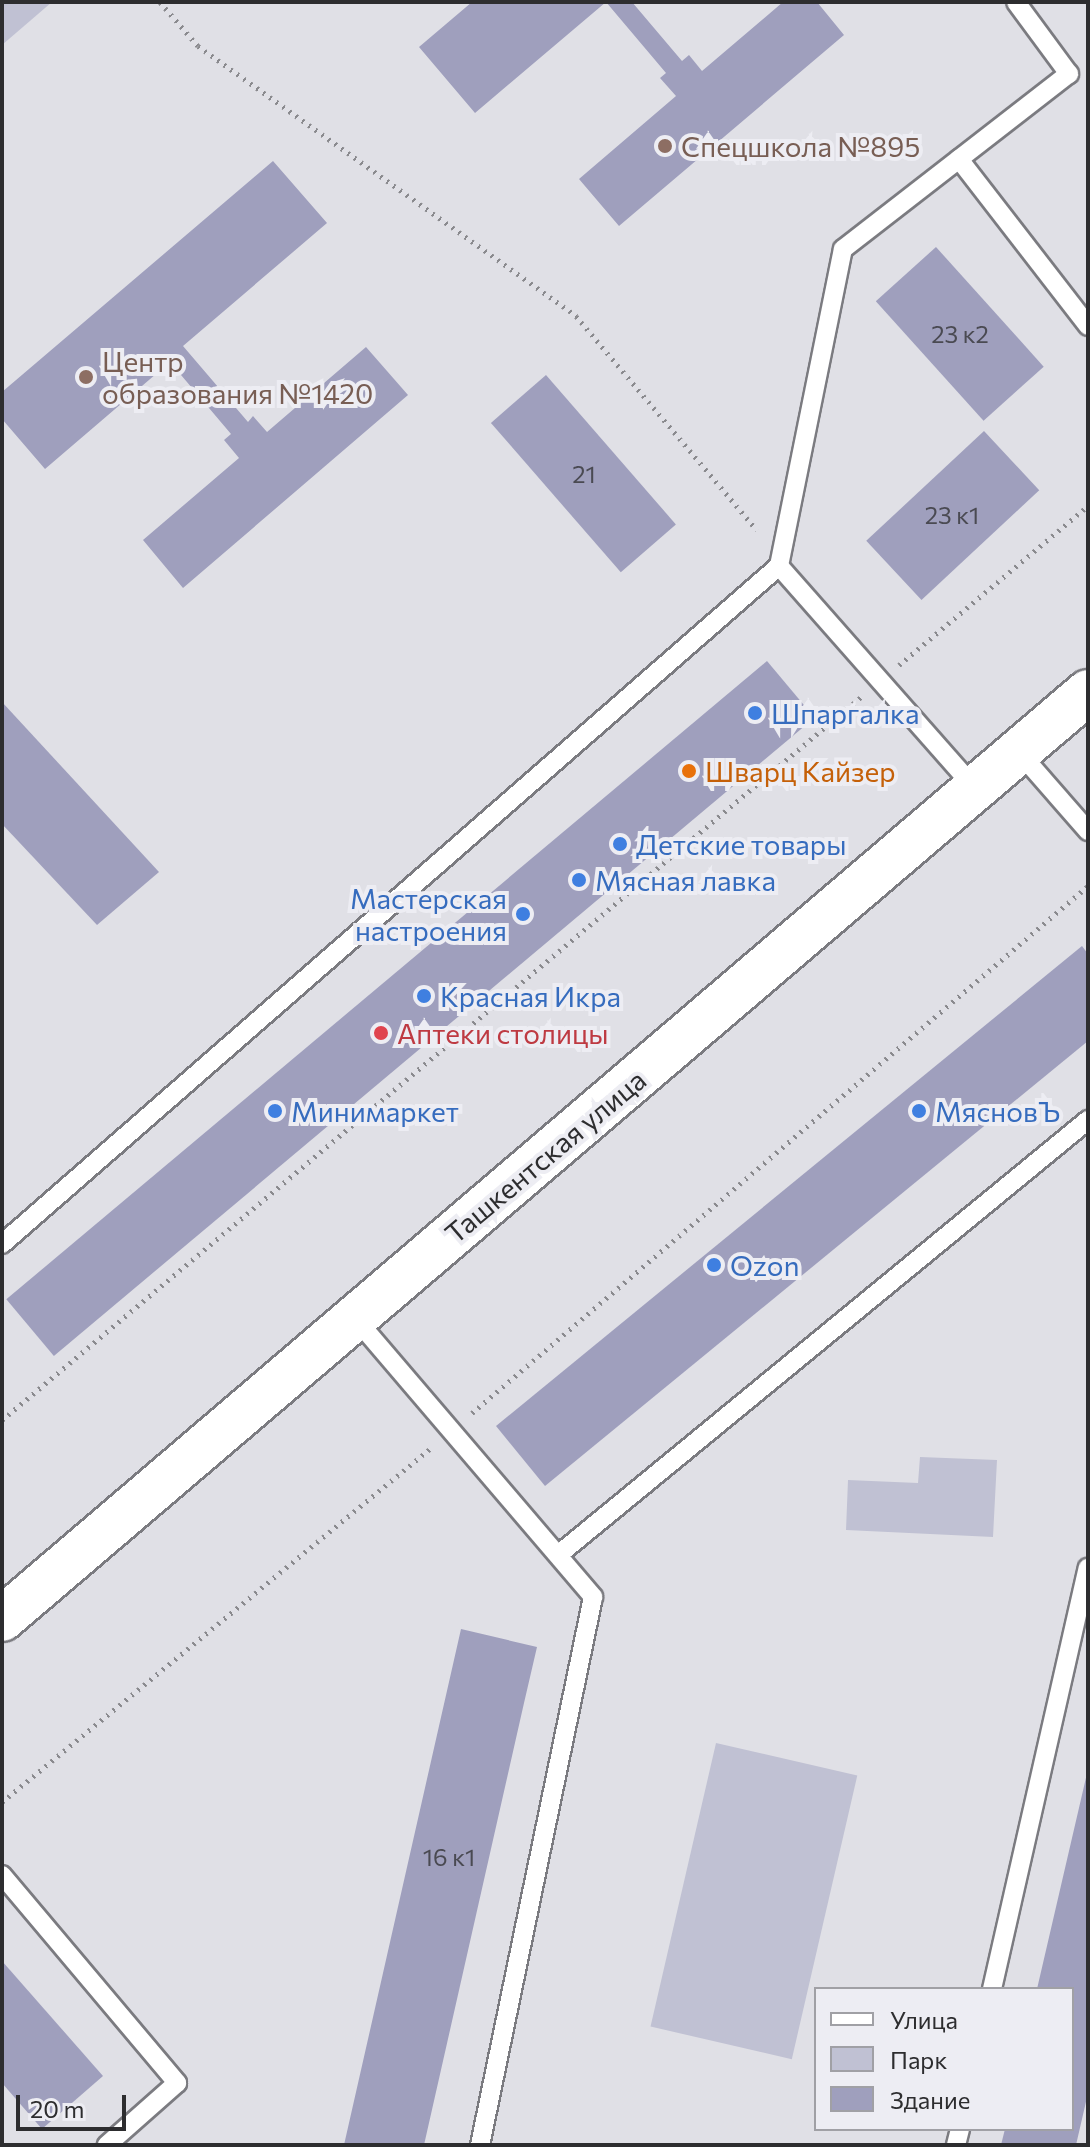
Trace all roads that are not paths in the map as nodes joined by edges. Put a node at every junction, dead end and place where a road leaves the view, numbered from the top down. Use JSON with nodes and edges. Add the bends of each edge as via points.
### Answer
{"nodes":[{"id":1,"x":1016,"y":2,"type":"edge"},
{"id":2,"x":959,"y":159,"type":"junction"},
{"id":3,"x":1088,"y":326,"type":"edge"},
{"id":4,"x":779,"y":566,"type":"junction"},
{"id":5,"x":1088,"y":692,"type":"edge"},
{"id":6,"x":1018,"y":752,"type":"junction"},
{"id":7,"x":975,"y":788,"type":"junction"},
{"id":8,"x":1088,"y":831,"type":"edge"},
{"id":9,"x":1088,"y":1120,"type":"edge"},
{"id":10,"x":2,"y":1244,"type":"edge"},
{"id":11,"x":355,"y":1318,"type":"junction"},
{"id":12,"x":558,"y":1555,"type":"junction"},
{"id":13,"x":1088,"y":1568,"type":"edge"},
{"id":14,"x":2,"y":1619,"type":"edge"},
{"id":15,"x":2,"y":1875,"type":"edge"},
{"id":16,"x":992,"y":1987,"type":"edge"},
{"id":17,"x":107,"y":2145,"type":"edge"},
{"id":18,"x":480,"y":2145,"type":"edge"}],
"edges":[{"from":1,"to":2,"type":"lane","via":[[1069,74]]},
{"from":2,"to":3,"type":"lane"},
{"from":2,"to":4,"type":"lane","via":[[843,249]]},
{"from":4,"to":7,"type":"lane"},
{"from":4,"to":10,"type":"lane"},
{"from":5,"to":6,"type":"main road","name":"Ташкентская улица"},
{"from":6,"to":7,"type":"main road","name":"Ташкентская улица"},
{"from":6,"to":8,"type":"lane"},
{"from":7,"to":11,"type":"main road","name":"Ташкентская улица"},
{"from":9,"to":12,"type":"lane"},
{"from":11,"to":12,"type":"lane"},
{"from":11,"to":14,"type":"main road","name":"Ташкентская улица"},
{"from":12,"to":18,"type":"lane","via":[[593,1597]]},
{"from":13,"to":16,"type":"lane"},
{"from":15,"to":17,"type":"lane","via":[[177,2083]]}]}
